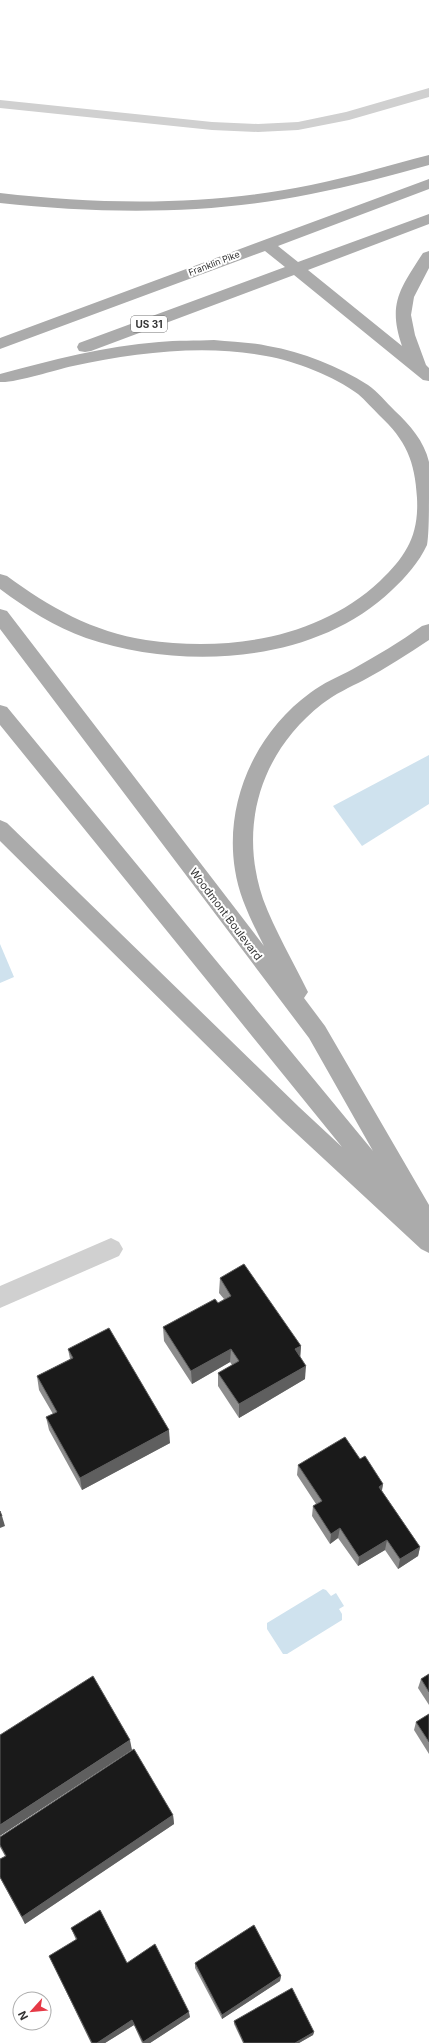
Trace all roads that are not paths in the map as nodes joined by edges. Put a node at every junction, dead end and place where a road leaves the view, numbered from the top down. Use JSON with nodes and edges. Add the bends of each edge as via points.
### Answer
{"nodes":[{"id":1,"x":429,"y":92,"type":"edge"},
{"id":2,"x":0,"y":104,"type":"edge"},
{"id":3,"x":429,"y":160,"type":"edge"},
{"id":4,"x":429,"y":184,"type":"edge"},
{"id":5,"x":0,"y":198,"type":"edge"},
{"id":6,"x":429,"y":219,"type":"edge"},
{"id":7,"x":266,"y":244,"type":"junction"},
{"id":8,"x":429,"y":256,"type":"edge"},
{"id":9,"x":296,"y":269,"type":"junction"},
{"id":10,"x":0,"y":344,"type":"edge"},
{"id":11,"x":424,"y":371,"type":"edge"},
{"id":12,"x":1,"y":379,"type":"edge"},
{"id":13,"x":0,"y":580,"type":"edge"},
{"id":14,"x":0,"y":616,"type":"edge"},
{"id":15,"x":429,"y":631,"type":"edge"},
{"id":16,"x":0,"y":712,"type":"edge"},
{"id":17,"x":0,"y":828,"type":"edge"},
{"id":18,"x":317,"y":1032,"type":"junction"},
{"id":19,"x":429,"y":1227,"type":"edge"},
{"id":20,"x":429,"y":1236,"type":"edge"},
{"id":21,"x":429,"y":1242,"type":"edge"},
{"id":22,"x":111,"y":1249,"type":"dead end"},
{"id":23,"x":0,"y":1297,"type":"edge"}],
"edges":[{"from":1,"to":2,"type":"street","via":[[343,118],[298,126],[258,128],[212,126]]},
{"from":3,"to":5,"type":"main road","via":[[319,188],[193,204],[76,206]]},
{"from":4,"to":7,"type":"main road","name":"Franklin Pike"},
{"from":6,"to":9,"type":"main road","number":"US 31"},
{"from":7,"to":9,"type":"main road"},
{"from":7,"to":10,"type":"main road","name":"Franklin Pike"},
{"from":8,"to":11,"type":"main road","via":[[412,283],[403,310],[404,324]]},
{"from":9,"to":11,"type":"main road"},
{"from":9,"to":12,"type":"main road","number":"US 31"},
{"from":12,"to":13,"type":"main road","via":[[55,364],[157,346],[236,346],[288,356],[328,371],[355,385],[394,417],[416,449],[424,467],[428,485],[428,507],[426,527],[418,546],[391,582],[370,600],[318,629],[268,644],[192,652],[159,649],[114,640],[61,620]]},
{"from":14,"to":18,"type":"main road","name":"Woodmont Boulevard"},
{"from":15,"to":18,"type":"main road","via":[[313,700],[280,732],[264,758],[248,793],[242,823],[242,843],[253,898]]},
{"from":16,"to":20,"type":"main road"},
{"from":17,"to":21,"type":"main road","via":[[291,1114]]},
{"from":18,"to":19,"type":"main road","name":"Woodmont Boulevard"},
{"from":22,"to":23,"type":"street"}]}
